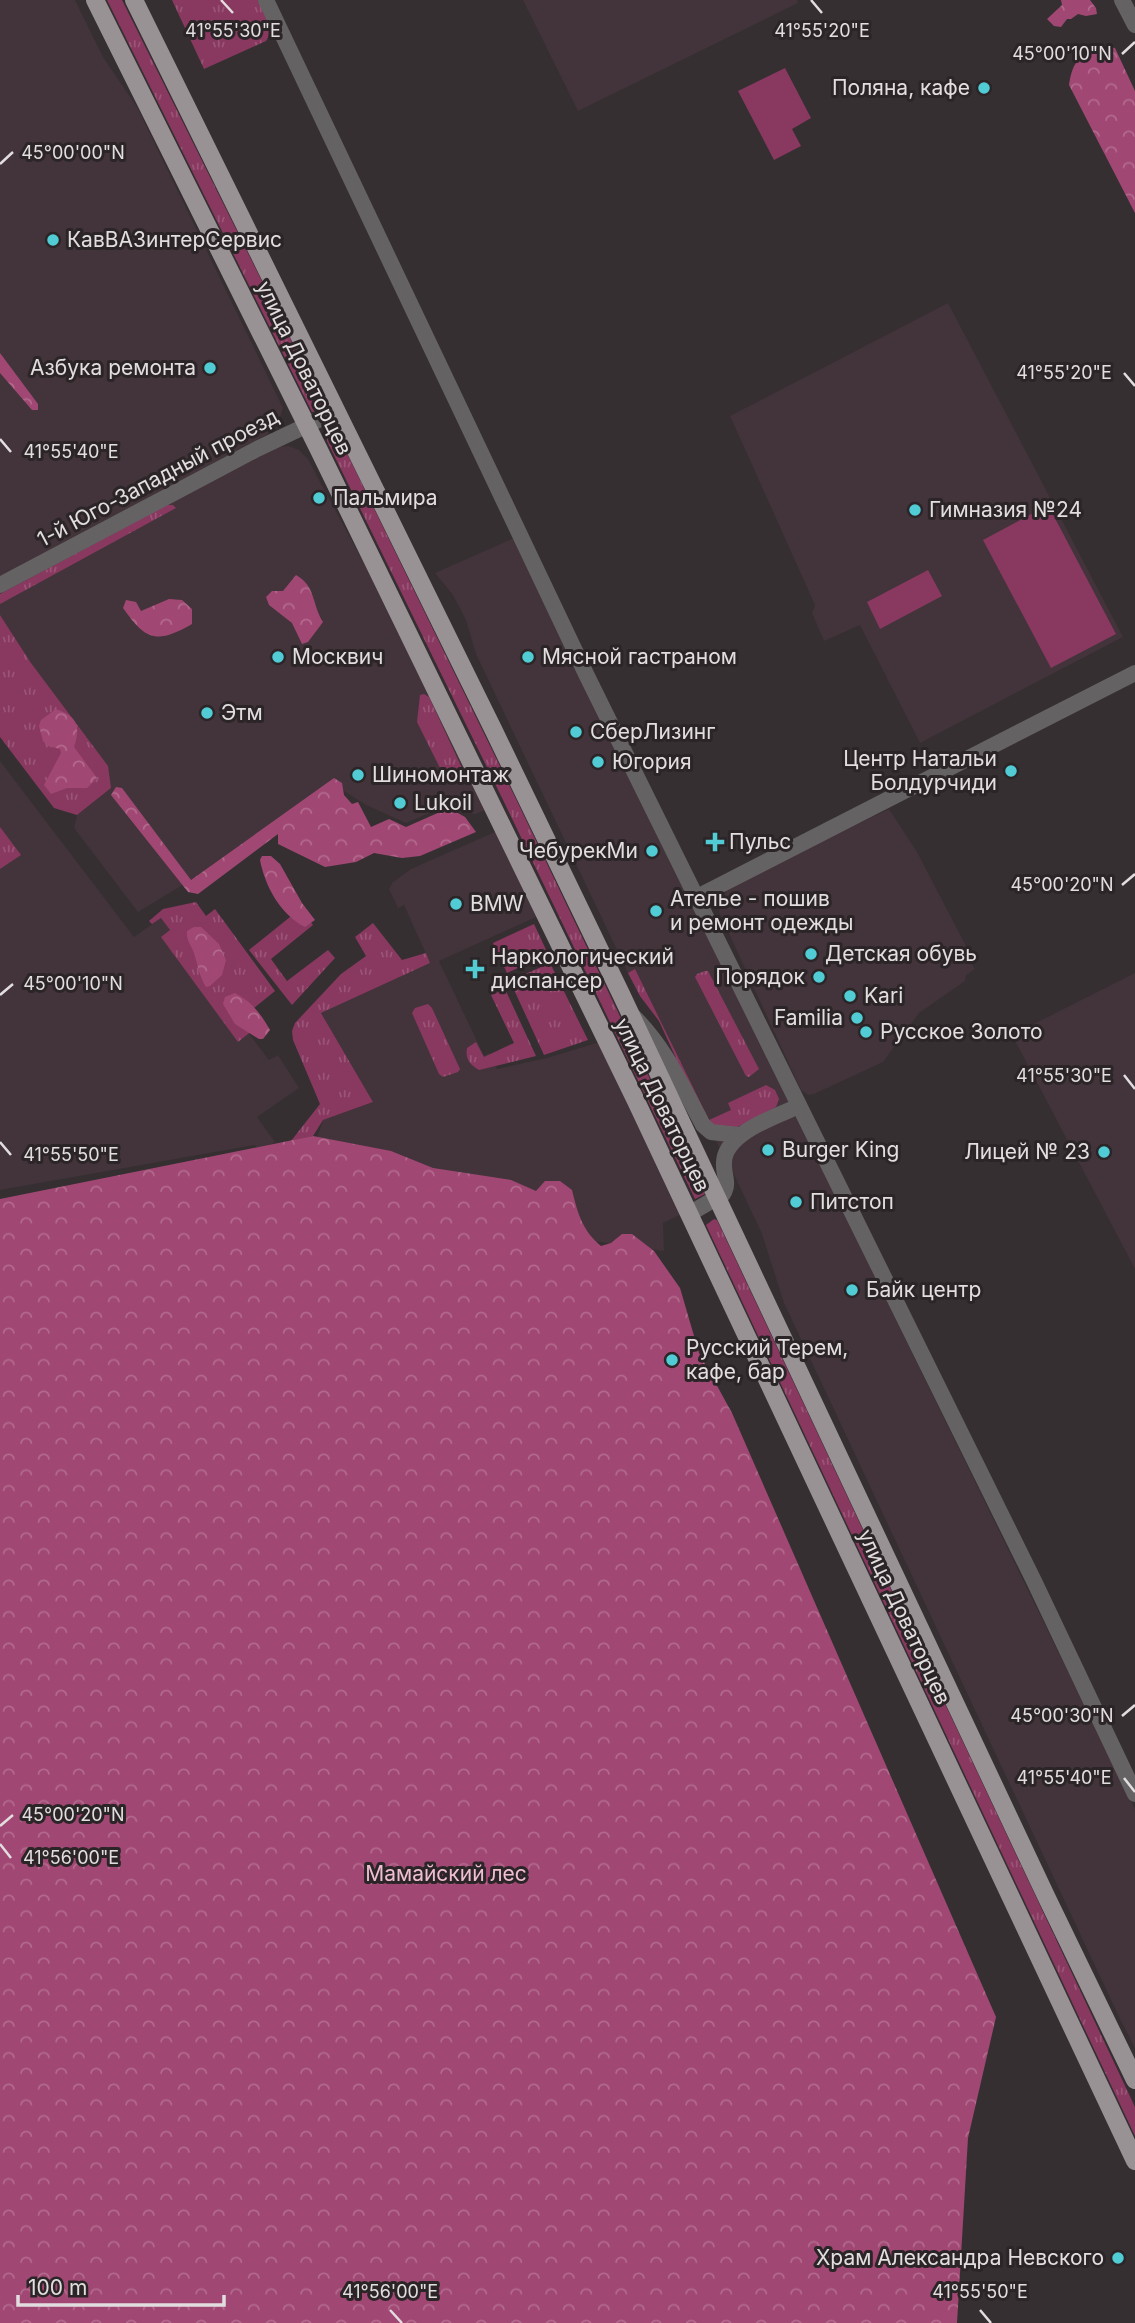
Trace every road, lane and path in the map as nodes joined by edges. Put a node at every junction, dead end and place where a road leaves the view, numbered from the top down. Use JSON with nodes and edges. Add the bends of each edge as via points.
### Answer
{"nodes":[{"id":1,"x":94,"y":0,"type":"edge"},
{"id":2,"x":134,"y":0,"type":"edge"},
{"id":3,"x":266,"y":0,"type":"edge"},
{"id":4,"x":1122,"y":0,"type":"edge"},
{"id":5,"x":1135,"y":25,"type":"edge"},
{"id":6,"x":337,"y":411,"type":"junction"},
{"id":7,"x":307,"y":425,"type":"junction"},
{"id":8,"x":0,"y":585,"type":"edge"},
{"id":9,"x":1135,"y":673,"type":"edge"},
{"id":10,"x":697,"y":897,"type":"junction"},
{"id":11,"x":631,"y":1014,"type":"junction"},
{"id":12,"x":799,"y":1105,"type":"junction"},
{"id":13,"x":739,"y":1135,"type":"junction"},
{"id":14,"x":719,"y":1199,"type":"junction"},
{"id":15,"x":689,"y":1213,"type":"junction"},
{"id":16,"x":1135,"y":1794,"type":"edge"},
{"id":17,"x":1135,"y":2080,"type":"edge"},
{"id":18,"x":1135,"y":2161,"type":"edge"}],
"edges":[{"from":1,"to":7,"type":"main road","name":"улица Доваторцев"},
{"from":2,"to":6,"type":"main road","name":"улица Доваторцев"},
{"from":3,"to":10,"type":"street"},
{"from":4,"to":5,"type":"street"},
{"from":6,"to":7,"type":"street","name":"1-й Юго-Западный проезд"},
{"from":6,"to":11,"type":"main road","name":"улица Доваторцев"},
{"from":7,"to":8,"type":"street","name":"1-й Юго-Западный проезд"},
{"from":7,"to":15,"type":"main road","name":"улица Доваторцев"},
{"from":9,"to":10,"type":"street"},
{"from":10,"to":12,"type":"street"},
{"from":11,"to":13,"type":"street","via":[[671,1064],[703,1125],[712,1132]]},
{"from":11,"to":14,"type":"main road","name":"улица Доваторцев"},
{"from":12,"to":13,"type":"street"},
{"from":12,"to":16,"type":"street"},
{"from":13,"to":14,"type":"street","via":[[726,1152],[727,1188]]},
{"from":14,"to":15,"type":"street"},
{"from":14,"to":17,"type":"main road","name":"улица Доваторцев"},
{"from":15,"to":18,"type":"main road","name":"улица Доваторцев"}]}
